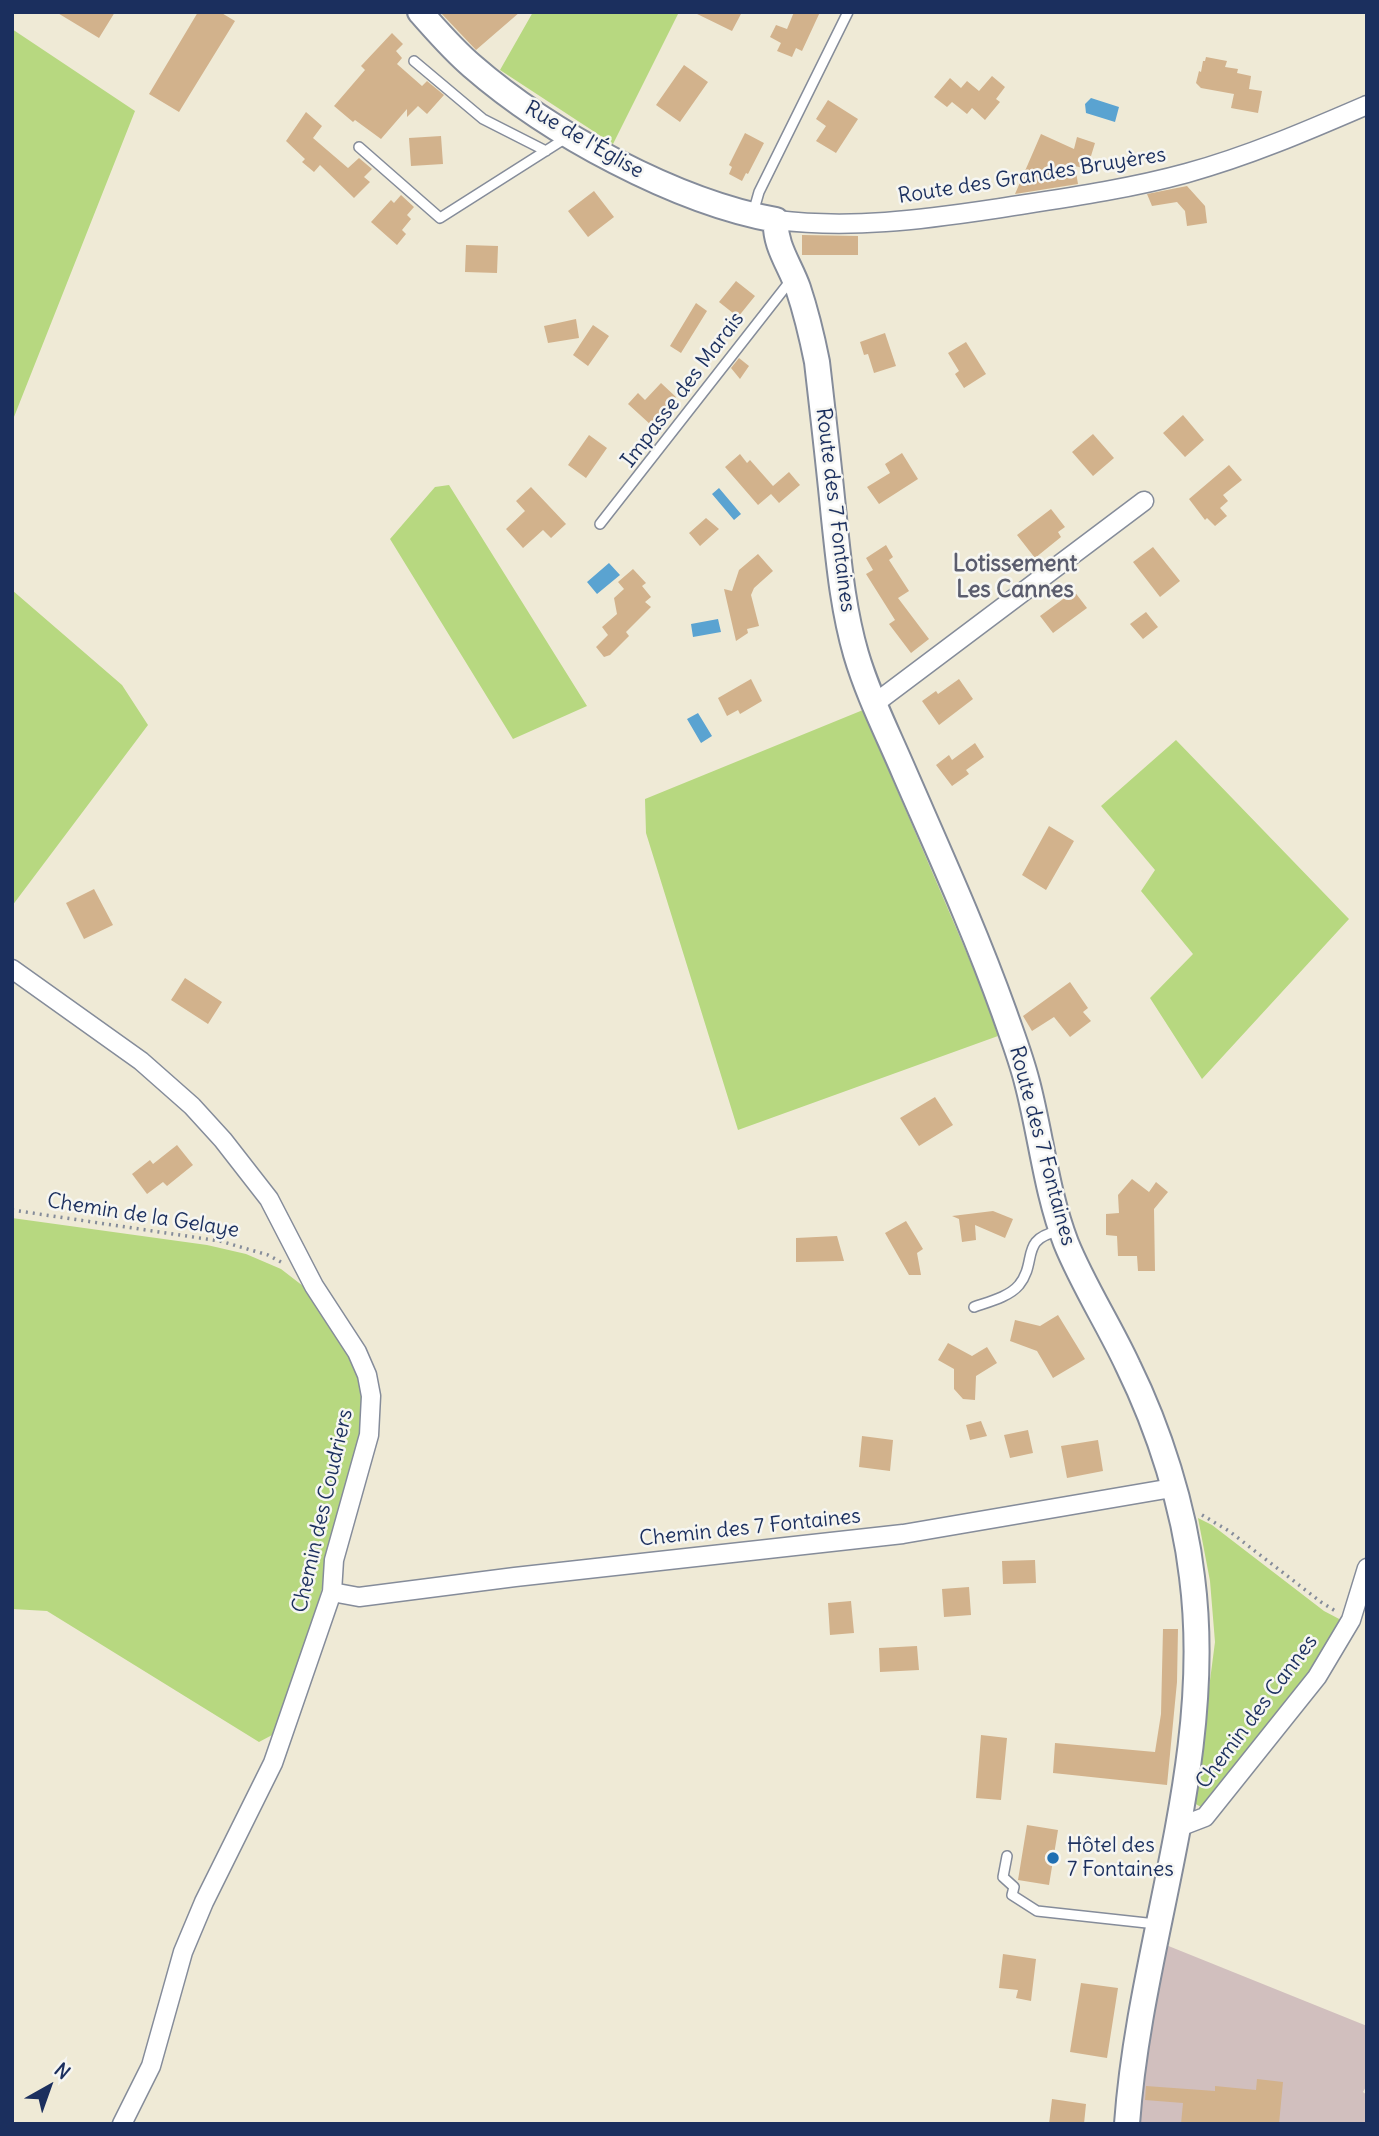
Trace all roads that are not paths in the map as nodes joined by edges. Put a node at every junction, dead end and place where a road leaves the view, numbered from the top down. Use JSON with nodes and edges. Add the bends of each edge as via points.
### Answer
{"nodes":[{"id":1,"x":420,"y":12,"type":"edge"},
{"id":2,"x":848,"y":12,"type":"edge"},
{"id":3,"x":414,"y":61,"type":"dead end"},
{"id":4,"x":1367,"y":105,"type":"edge"},
{"id":5,"x":571,"y":135,"type":"junction"},
{"id":6,"x":359,"y":146,"type":"dead end"},
{"id":7,"x":546,"y":151,"type":"junction"},
{"id":8,"x":764,"y":217,"type":"junction"},
{"id":9,"x":794,"y":278,"type":"junction"},
{"id":10,"x":1144,"y":500,"type":"dead end"},
{"id":11,"x":600,"y":524,"type":"dead end"},
{"id":12,"x":874,"y":704,"type":"junction"},
{"id":13,"x":12,"y":969,"type":"edge"},
{"id":14,"x":1062,"y":1230,"type":"junction"},
{"id":15,"x":974,"y":1307,"type":"dead end"},
{"id":16,"x":1175,"y":1499,"type":"junction"},
{"id":17,"x":1367,"y":1568,"type":"edge"},
{"id":18,"x":332,"y":1592,"type":"junction"},
{"id":19,"x":1179,"y":1827,"type":"junction"},
{"id":20,"x":1007,"y":1856,"type":"dead end"},
{"id":21,"x":1159,"y":1924,"type":"junction"},
{"id":22,"x":122,"y":2124,"type":"edge"},
{"id":23,"x":1127,"y":2124,"type":"edge"}],
"edges":[{"from":1,"to":5,"type":"street","name":"Rue de l'Église","via":[[480,73]]},
{"from":2,"to":8,"type":"lane","via":[[759,192]]},
{"from":3,"to":7,"type":"lane","via":[[483,119]]},
{"from":4,"to":8,"type":"street","name":"Route des Grandes Bruyères","via":[[1187,173],[1064,198],[912,222],[808,224]]},
{"from":5,"to":7,"type":"lane"},
{"from":5,"to":8,"type":"street","name":"Rue de l'Église","via":[[652,179]]},
{"from":6,"to":7,"type":"lane","via":[[440,218]]},
{"from":8,"to":9,"type":"street","name":"Route des 7 Fontaines"},
{"from":9,"to":11,"type":"lane","name":"Impasse des Marais"},
{"from":9,"to":12,"type":"street","name":"Route des 7 Fontaines","via":[[817,362],[842,592]]},
{"from":10,"to":12,"type":"street"},
{"from":12,"to":14,"type":"street","name":"Route des 7 Fontaines","via":[[1003,1010],[1027,1080]]},
{"from":13,"to":18,"type":"street","name":"Chemin des Coudriers","via":[[141,1061],[223,1140],[268,1199],[314,1286],[357,1352],[371,1396],[370,1423],[334,1560]]},
{"from":14,"to":15,"type":"lane","via":[[1048,1233],[1034,1244],[1024,1276],[1014,1290]]},
{"from":14,"to":16,"type":"street","name":"Route des 7 Fontaines","via":[[1141,1394]]},
{"from":16,"to":18,"type":"street","name":"Chemin des 7 Fontaines","via":[[359,1597]]},
{"from":16,"to":19,"type":"street","name":"Route des 7 Fontaines","via":[[1193,1580],[1196,1631],[1190,1752]]},
{"from":17,"to":19,"type":"street","name":"Chemin des Cannes","via":[[1351,1620],[1317,1677],[1205,1817]]},
{"from":18,"to":22,"type":"street","name":"Chemin des Coudriers","via":[[274,1763],[204,1902],[183,1952],[151,2066]]},
{"from":19,"to":21,"type":"street","name":"Route des 7 Fontaines"},
{"from":20,"to":21,"type":"lane","via":[[1003,1877],[1014,1886],[1012,1895],[1037,1911]]},
{"from":21,"to":23,"type":"street","name":"Route des 7 Fontaines","via":[[1138,2026]]}]}
